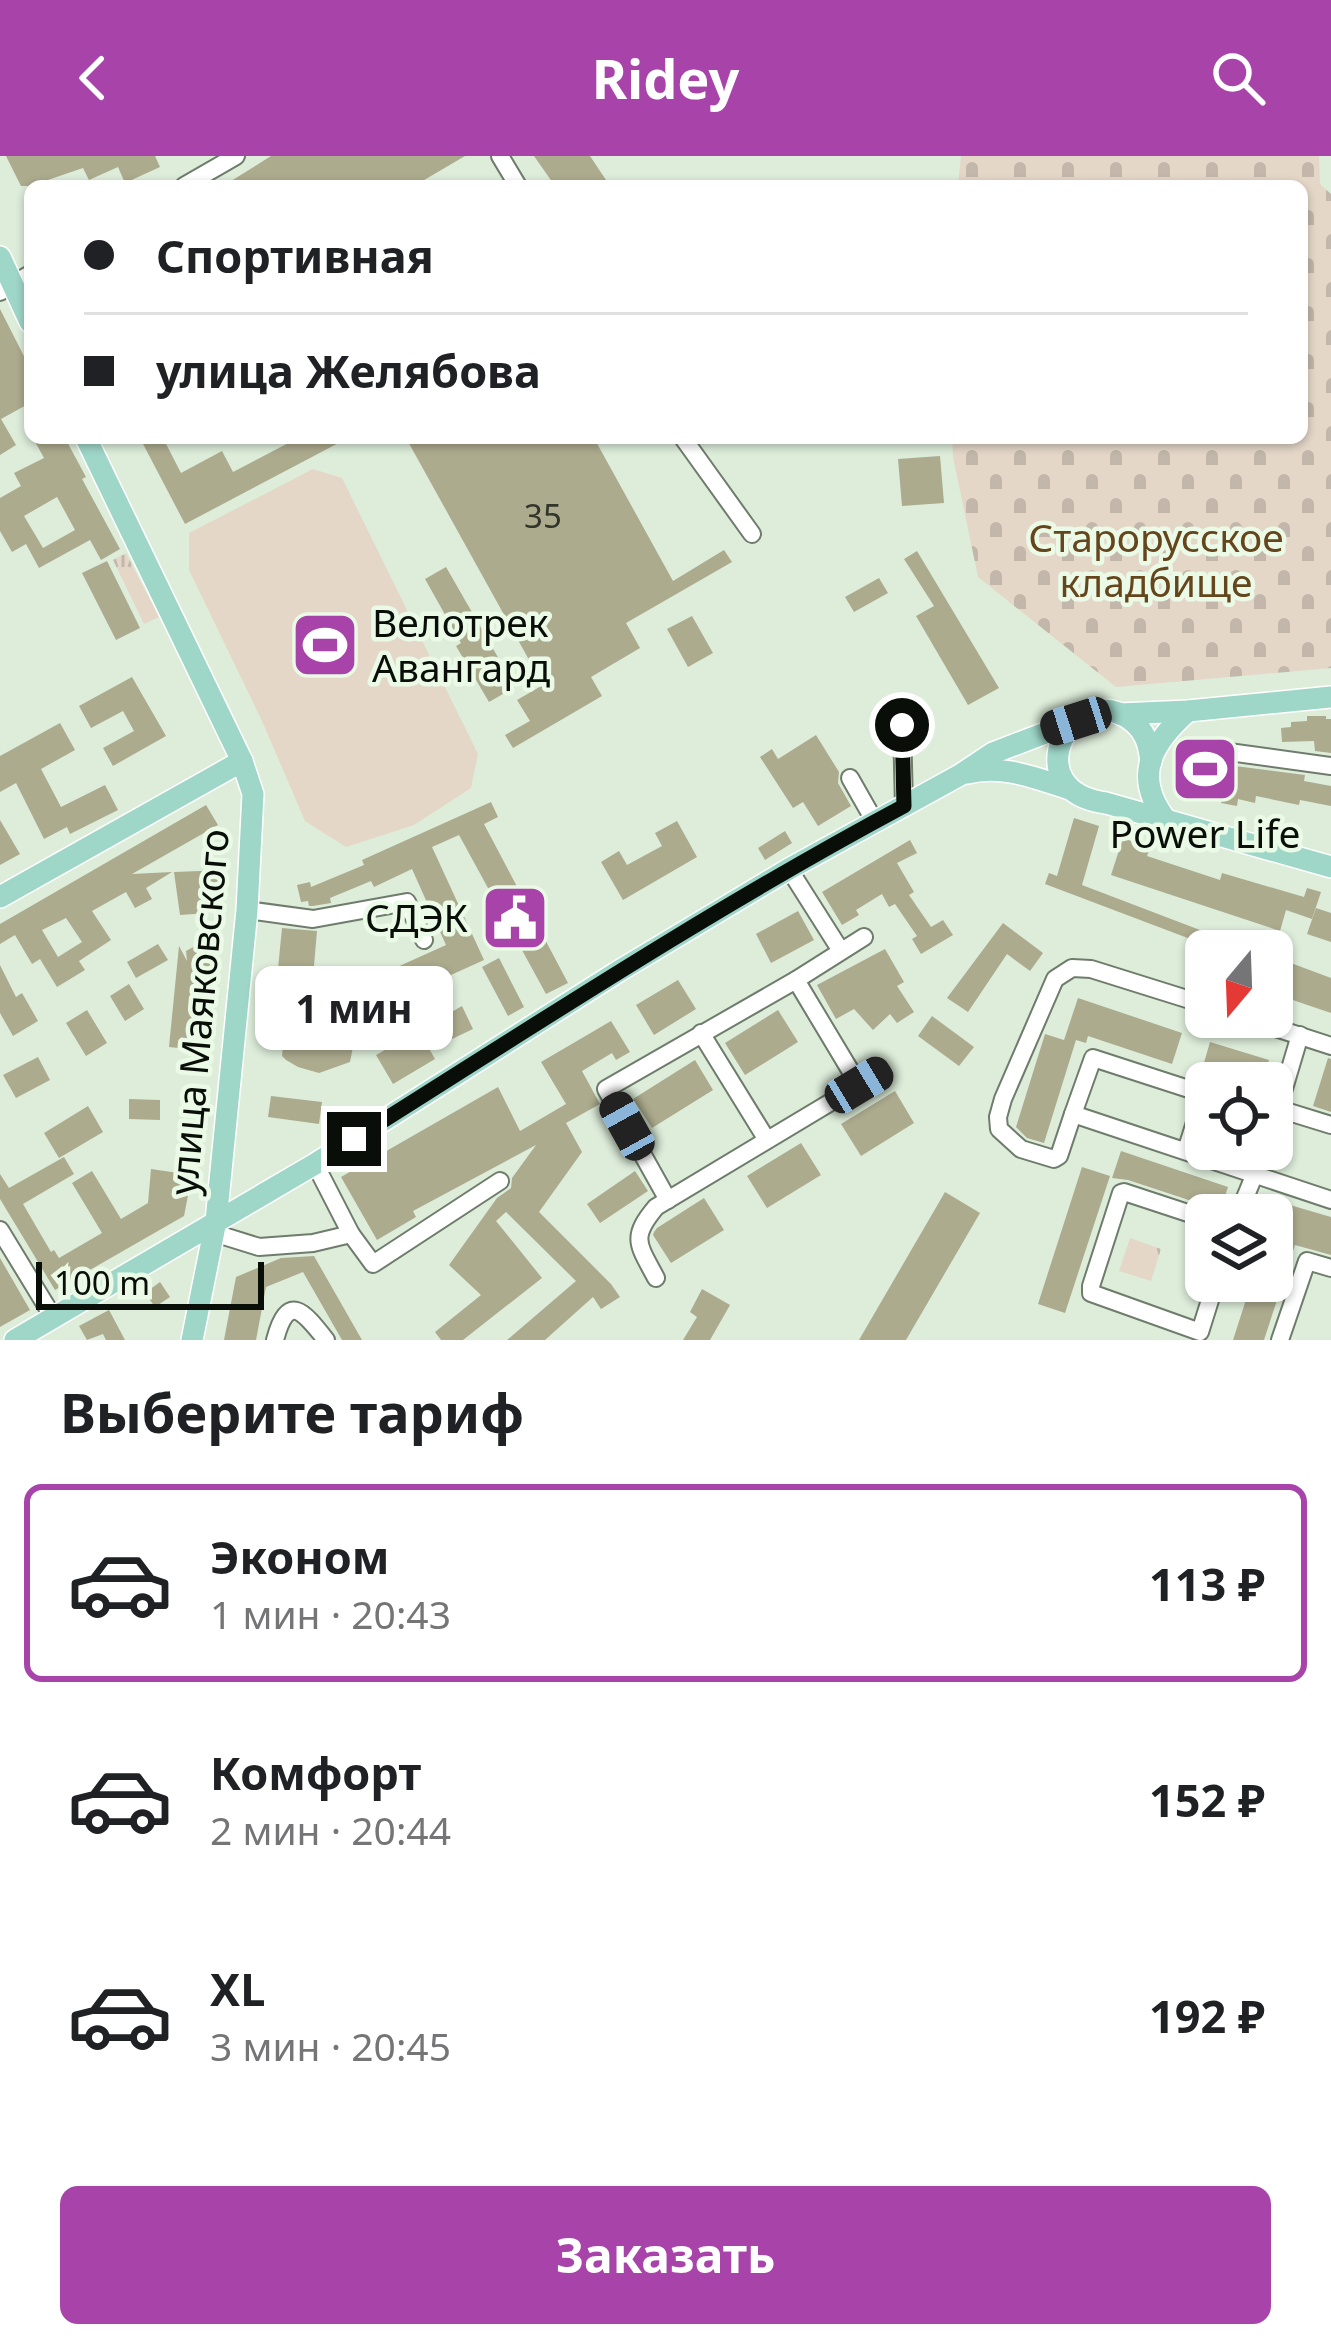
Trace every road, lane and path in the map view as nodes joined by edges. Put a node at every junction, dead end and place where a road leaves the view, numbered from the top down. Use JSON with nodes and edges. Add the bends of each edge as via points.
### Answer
{"nodes":[{"id":1,"x":236,"y":156,"type":"edge"},
{"id":2,"x":194,"y":180,"type":"edge"},
{"id":3,"x":0,"y":257,"type":"edge"},
{"id":4,"x":14,"y":284,"type":"edge"},
{"id":5,"x":89,"y":444,"type":"edge"},
{"id":6,"x":686,"y":444,"type":"edge"},
{"id":7,"x":752,"y":534,"type":"dead end"},
{"id":8,"x":1331,"y":698,"type":"edge"},
{"id":9,"x":1188,"y":711,"type":"junction"},
{"id":10,"x":1120,"y":714,"type":"junction"},
{"id":11,"x":1076,"y":721,"type":"junction"},
{"id":12,"x":902,"y":725,"type":"dead end"},
{"id":13,"x":1214,"y":750,"type":"dead end"},
{"id":14,"x":242,"y":761,"type":"junction"},
{"id":15,"x":1331,"y":766,"type":"edge"},
{"id":16,"x":1149,"y":769,"type":"junction"},
{"id":17,"x":960,"y":775,"type":"junction"},
{"id":18,"x":850,"y":778,"type":"dead end"},
{"id":19,"x":1070,"y":789,"type":"junction"},
{"id":20,"x":1106,"y":803,"type":"junction"},
{"id":21,"x":904,"y":806,"type":"junction"},
{"id":22,"x":1166,"y":820,"type":"junction"},
{"id":23,"x":875,"y":822,"type":"junction"},
{"id":24,"x":1331,"y":867,"type":"edge"},
{"id":25,"x":789,"y":869,"type":"junction"},
{"id":26,"x":0,"y":897,"type":"edge"},
{"id":27,"x":247,"y":910,"type":"junction"},
{"id":28,"x":864,"y":937,"type":"dead end"},
{"id":29,"x":424,"y":940,"type":"dead end"},
{"id":30,"x":841,"y":951,"type":"junction"},
{"id":31,"x":796,"y":980,"type":"junction"},
{"id":32,"x":1185,"y":998,"type":"edge"},
{"id":33,"x":701,"y":1033,"type":"junction"},
{"id":34,"x":1293,"y":1033,"type":"edge"},
{"id":35,"x":1300,"y":1035,"type":"junction"},
{"id":36,"x":1331,"y":1046,"type":"edge"},
{"id":37,"x":1292,"y":1062,"type":"edge"},
{"id":38,"x":881,"y":1072,"type":"dead end"},
{"id":39,"x":859,"y":1085,"type":"junction"},
{"id":40,"x":1185,"y":1088,"type":"edge"},
{"id":41,"x":1293,"y":1113,"type":"edge"},
{"id":42,"x":1073,"y":1114,"type":"junction"},
{"id":43,"x":1331,"y":1125,"type":"edge"},
{"id":44,"x":766,"y":1140,"type":"junction"},
{"id":45,"x":1185,"y":1151,"type":"edge"},
{"id":46,"x":315,"y":1164,"type":"junction"},
{"id":47,"x":1245,"y":1170,"type":"edge"},
{"id":48,"x":1258,"y":1170,"type":"edge"},
{"id":49,"x":1257,"y":1174,"type":"junction"},
{"id":50,"x":500,"y":1180,"type":"dead end"},
{"id":51,"x":1248,"y":1194,"type":"edge"},
{"id":52,"x":668,"y":1200,"type":"junction"},
{"id":53,"x":1331,"y":1200,"type":"edge"},
{"id":54,"x":1185,"y":1213,"type":"edge"},
{"id":55,"x":215,"y":1227,"type":"junction"},
{"id":56,"x":0,"y":1230,"type":"edge"},
{"id":57,"x":351,"y":1234,"type":"junction"},
{"id":58,"x":1331,"y":1268,"type":"edge"},
{"id":59,"x":656,"y":1278,"type":"dead end"},
{"id":60,"x":1210,"y":1302,"type":"edge"},
{"id":61,"x":53,"y":1317,"type":"junction"},
{"id":62,"x":1199,"y":1336,"type":"edge"},
{"id":63,"x":15,"y":1340,"type":"edge"},
{"id":64,"x":191,"y":1340,"type":"edge"},
{"id":65,"x":275,"y":1340,"type":"edge"},
{"id":66,"x":326,"y":1340,"type":"edge"},
{"id":67,"x":1280,"y":1340,"type":"edge"}],
"edges":[{"from":1,"to":2,"type":"street"},
{"from":3,"to":4,"type":"main road"},
{"from":5,"to":14,"type":"main road","name":"улица Маяковского"},
{"from":6,"to":7,"type":"street"},
{"from":8,"to":9,"type":"main road"},
{"from":9,"to":10,"type":"main road"},
{"from":9,"to":16,"type":"main road","via":[[1161,737]]},
{"from":10,"to":11,"type":"main road","via":[[1093,712]]},
{"from":10,"to":16,"type":"main road","via":[[1144,734]]},
{"from":11,"to":17,"type":"main road","via":[[1005,747]]},
{"from":11,"to":19,"type":"main road","via":[[1057,751]]},
{"from":12,"to":21,"type":"street"},
{"from":13,"to":15,"type":"street"},
{"from":14,"to":26,"type":"main road"},
{"from":14,"to":27,"type":"main road","name":"улица Маяковского","via":[[253,794]]},
{"from":16,"to":20,"type":"main road","via":[[1133,794]]},
{"from":16,"to":22,"type":"main road"},
{"from":17,"to":19,"type":"main road","via":[[1002,770]]},
{"from":17,"to":21,"type":"main road"},
{"from":18,"to":23,"type":"street"},
{"from":19,"to":20,"type":"main road"},
{"from":20,"to":22,"type":"main road"},
{"from":21,"to":23,"type":"main road"},
{"from":22,"to":24,"type":"main road"},
{"from":23,"to":25,"type":"main road"},
{"from":25,"to":30,"type":"street"},
{"from":25,"to":46,"type":"main road"},
{"from":27,"to":29,"type":"street","via":[[313,919],[407,902]]},
{"from":27,"to":55,"type":"main road","name":"улица Маяковского"},
{"from":28,"to":30,"type":"street"},
{"from":30,"to":31,"type":"street"},
{"from":31,"to":33,"type":"street"},
{"from":31,"to":39,"type":"street"},
{"from":32,"to":42,"type":"street","via":[[1091,969],[1072,968],[1055,979],[1003,1100],[999,1130],[1021,1149],[1054,1159]]},
{"from":33,"to":44,"type":"street"},
{"from":33,"to":52,"type":"street","via":[[606,1089]]},
{"from":34,"to":35,"type":"street"},
{"from":35,"to":36,"type":"street"},
{"from":35,"to":37,"type":"street"},
{"from":38,"to":39,"type":"street"},
{"from":39,"to":44,"type":"street"},
{"from":40,"to":42,"type":"street","via":[[1093,1058]]},
{"from":41,"to":43,"type":"street"},
{"from":42,"to":45,"type":"street"},
{"from":44,"to":52,"type":"street"},
{"from":46,"to":55,"type":"main road"},
{"from":46,"to":57,"type":"street"},
{"from":47,"to":49,"type":"street"},
{"from":48,"to":49,"type":"street"},
{"from":49,"to":51,"type":"street"},
{"from":49,"to":53,"type":"street"},
{"from":50,"to":57,"type":"street","via":[[373,1264]]},
{"from":52,"to":59,"type":"street","via":[[641,1225],[639,1244]]},
{"from":54,"to":62,"type":"street","via":[[1121,1193],[1091,1293]]},
{"from":55,"to":57,"type":"street","via":[[259,1246]]},
{"from":55,"to":61,"type":"main road"},
{"from":55,"to":64,"type":"main road","name":"улица Маяковского"},
{"from":56,"to":61,"type":"street"},
{"from":58,"to":67,"type":"street","via":[[1307,1261]]},
{"from":60,"to":62,"type":"street"},
{"from":61,"to":63,"type":"main road"},
{"from":65,"to":66,"type":"street","via":[[282,1319],[296,1310]]}]}
